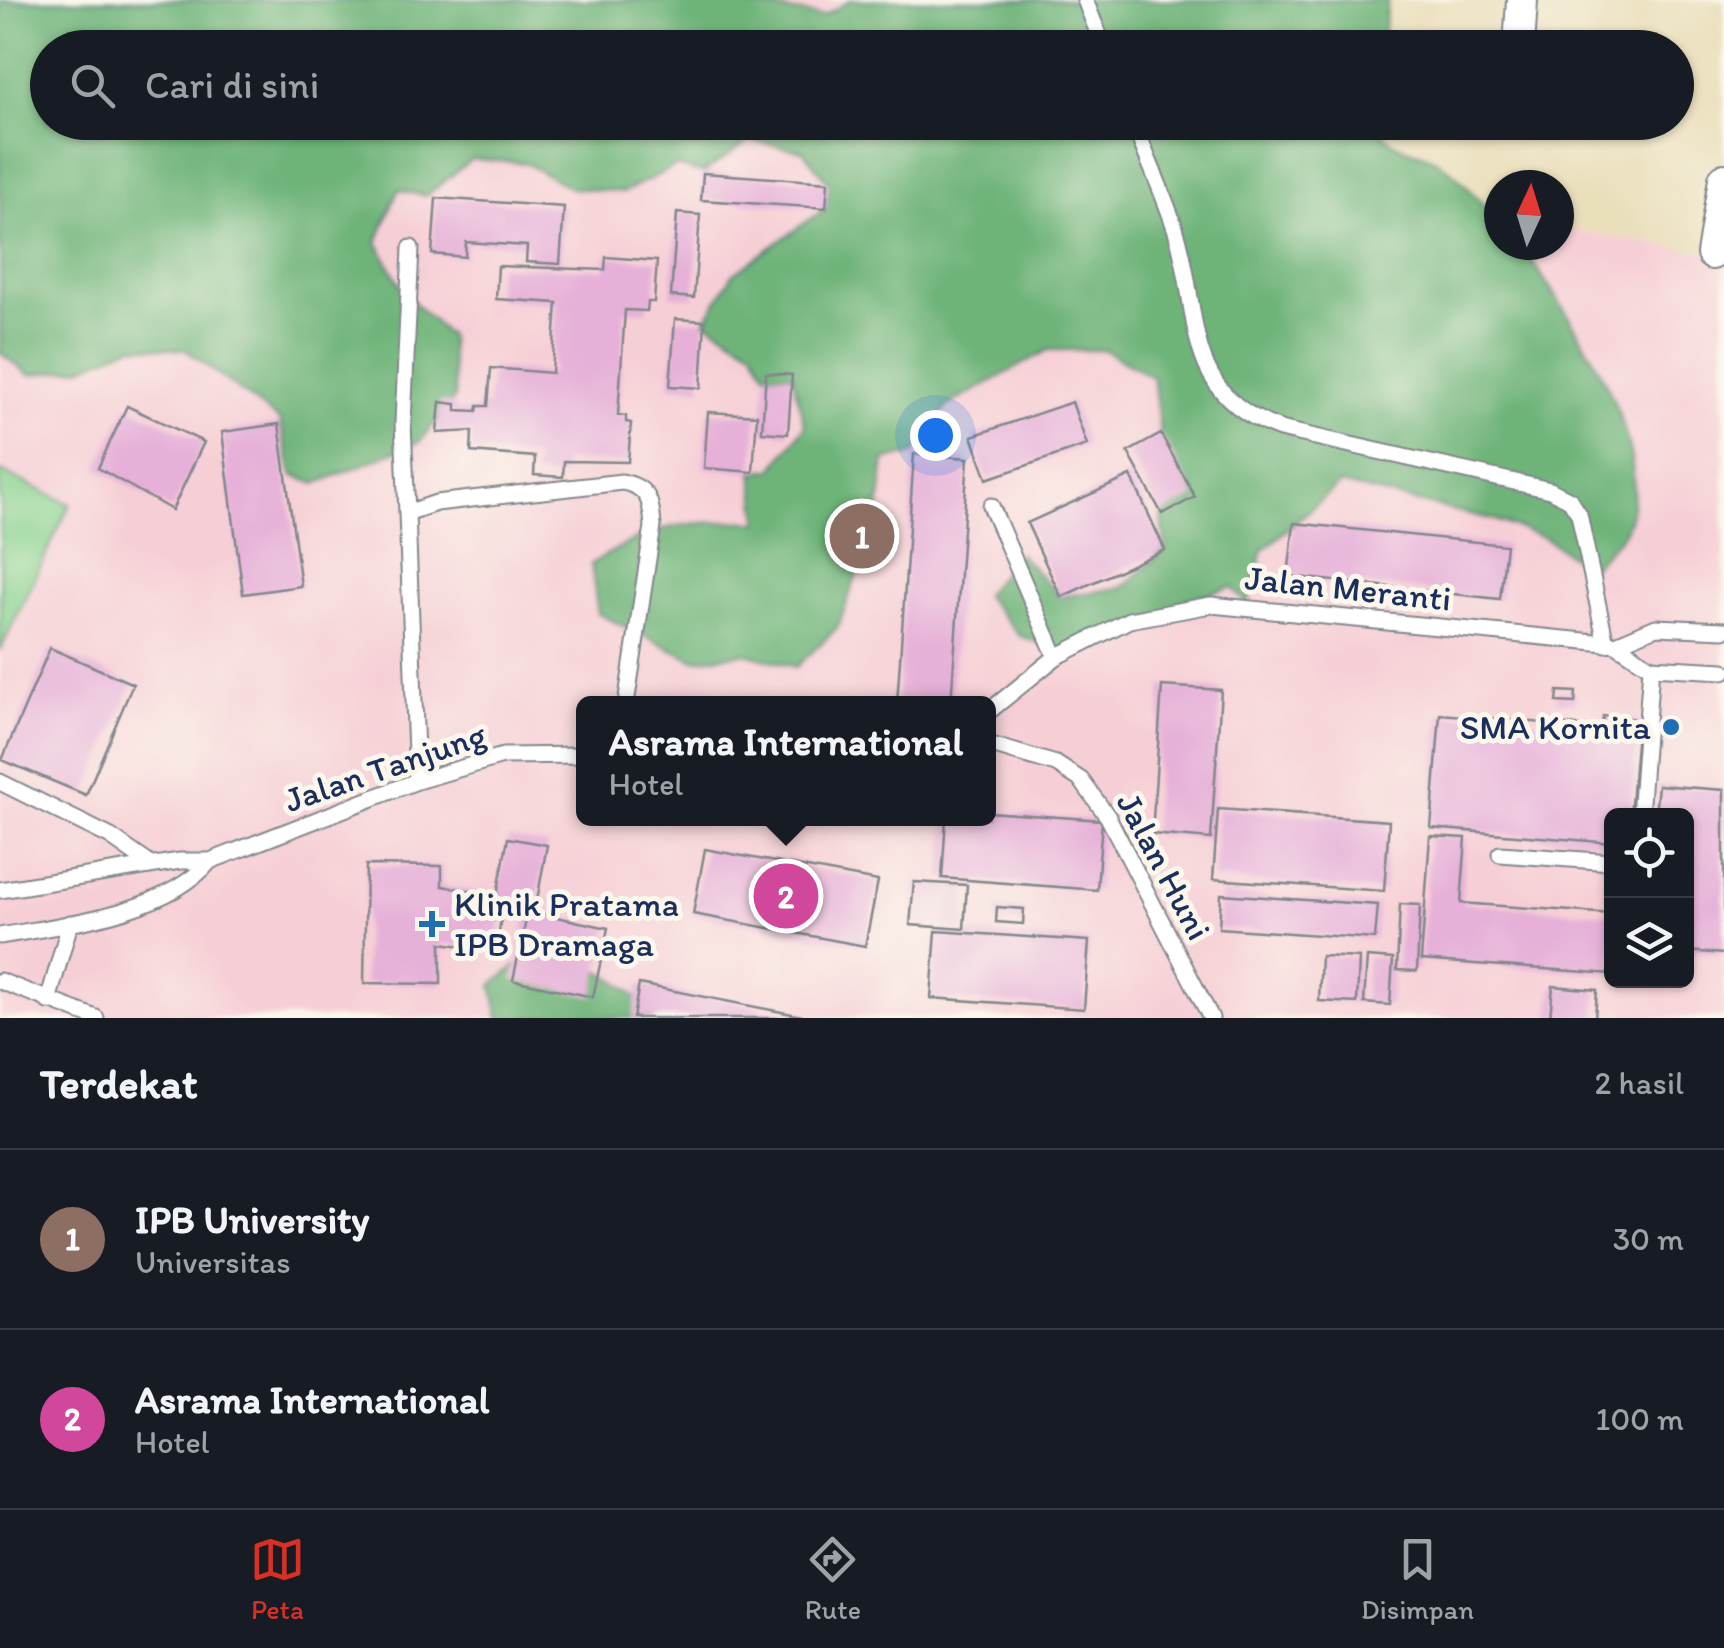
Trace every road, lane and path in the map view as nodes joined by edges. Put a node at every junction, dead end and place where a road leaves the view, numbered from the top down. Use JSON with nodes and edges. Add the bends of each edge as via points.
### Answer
{"nodes":[{"id":1,"x":1085,"y":0,"type":"edge"},
{"id":2,"x":1522,"y":0,"type":"edge"},
{"id":3,"x":1097,"y":30,"type":"edge"},
{"id":4,"x":1521,"y":30,"type":"edge"},
{"id":5,"x":1141,"y":140,"type":"edge"},
{"id":6,"x":1724,"y":180,"type":"edge"},
{"id":7,"x":411,"y":248,"type":"dead end"},
{"id":8,"x":1712,"y":254,"type":"dead end"},
{"id":9,"x":992,"y":506,"type":"dead end"},
{"id":10,"x":407,"y":513,"type":"junction"},
{"id":11,"x":1724,"y":630,"type":"edge"},
{"id":12,"x":1611,"y":644,"type":"junction"},
{"id":13,"x":1056,"y":657,"type":"junction"},
{"id":14,"x":1650,"y":667,"type":"junction"},
{"id":15,"x":1724,"y":670,"type":"edge"},
{"id":16,"x":627,"y":696,"type":"edge"},
{"id":17,"x":996,"y":706,"type":"edge"},
{"id":18,"x":996,"y":746,"type":"edge"},
{"id":19,"x":576,"y":754,"type":"edge"},
{"id":20,"x":417,"y":781,"type":"junction"},
{"id":21,"x":0,"y":782,"type":"edge"},
{"id":22,"x":1641,"y":808,"type":"edge"},
{"id":23,"x":1500,"y":854,"type":"dead end"},
{"id":24,"x":210,"y":861,"type":"junction"},
{"id":25,"x":1604,"y":861,"type":"edge"},
{"id":26,"x":151,"y":866,"type":"junction"},
{"id":27,"x":0,"y":890,"type":"edge"},
{"id":28,"x":70,"y":923,"type":"junction"},
{"id":29,"x":0,"y":936,"type":"edge"},
{"id":30,"x":0,"y":980,"type":"edge"},
{"id":31,"x":48,"y":1001,"type":"junction"},
{"id":32,"x":96,"y":1018,"type":"edge"},
{"id":33,"x":1211,"y":1018,"type":"edge"}],
"edges":[{"from":1,"to":3,"type":"lane"},
{"from":2,"to":4,"type":"street"},
{"from":5,"to":12,"type":"lane","via":[[1176,233],[1212,381],[1245,416],[1280,429],[1570,500]]},
{"from":6,"to":8,"type":"street"},
{"from":7,"to":10,"type":"lane","via":[[403,423]]},
{"from":9,"to":13,"type":"lane"},
{"from":10,"to":16,"type":"lane","via":[[492,496],[622,482],[641,487],[650,497],[653,526]]},
{"from":10,"to":20,"type":"lane"},
{"from":11,"to":12,"type":"lane","via":[[1656,627]]},
{"from":12,"to":13,"type":"lane","name":"Jalan Meranti","via":[[1211,605],[1129,620]]},
{"from":12,"to":14,"type":"lane","name":"Jalan Meranti"},
{"from":13,"to":17,"type":"lane","name":"Jalan Meranti"},
{"from":14,"to":15,"type":"lane"},
{"from":14,"to":22,"type":"lane"},
{"from":18,"to":33,"type":"lane","name":"Jalan Huni","via":[[1042,759],[1081,780],[1108,817]]},
{"from":19,"to":20,"type":"lane","name":"Jalan Tanjung","via":[[502,756]]},
{"from":20,"to":24,"type":"lane","name":"Jalan Tanjung"},
{"from":21,"to":26,"type":"lane","via":[[111,837]]},
{"from":23,"to":25,"type":"lane"},
{"from":24,"to":26,"type":"lane","name":"Jalan Tanjung"},
{"from":24,"to":28,"type":"lane","name":"Jalan Tanjung","via":[[197,877],[150,902]]},
{"from":26,"to":27,"type":"lane","name":"Jalan Tanjung"},
{"from":28,"to":29,"type":"lane","name":"Jalan Tanjung"},
{"from":28,"to":31,"type":"lane"},
{"from":30,"to":31,"type":"lane"},
{"from":31,"to":32,"type":"lane"}]}
